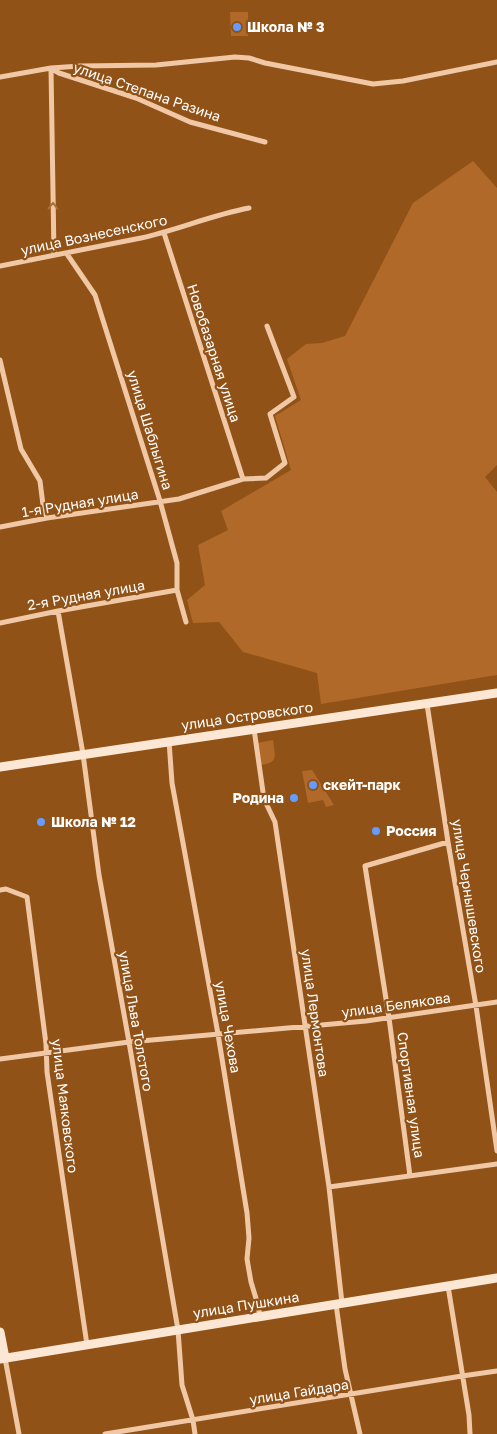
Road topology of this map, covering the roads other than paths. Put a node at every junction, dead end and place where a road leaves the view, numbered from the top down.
1 (497, 62) edge
2 (51, 68) junction
3 (0, 77) edge
4 (265, 142) dead end
5 (249, 208) dead end
6 (164, 233) junction
7 (67, 254) junction
8 (54, 255) junction
9 (0, 266) edge
10 (267, 326) dead end
11 (0, 360) edge
12 (243, 479) junction
13 (160, 501) junction
14 (47, 518) junction
15 (0, 527) edge
16 (177, 590) junction
17 (58, 611) junction
18 (186, 622) dead end
19 (0, 623) edge
20 (497, 693) edge
21 (427, 704) junction
22 (254, 729) junction
23 (169, 742) junction
24 (83, 754) junction
25 (0, 767) edge
26 (448, 842) junction
27 (0, 890) edge
28 (497, 1002) edge
29 (476, 1006) junction
30 (389, 1018) junction
31 (306, 1028) junction
32 (218, 1034) junction
33 (129, 1042) junction
34 (46, 1052) junction
35 (0, 1059) edge
36 (497, 1151) edge
37 (497, 1164) edge
38 (410, 1176) junction
39 (329, 1187) junction
40 (497, 1278) edge
41 (448, 1286) junction
42 (339, 1304) junction
43 (260, 1317) junction
44 (178, 1330) junction
45 (0, 1332) edge
46 (87, 1345) junction
47 (2, 1359) edge
48 (497, 1372) edge
49 (462, 1376) junction
50 (350, 1395) junction
51 (194, 1420) junction
52 (19, 1434) edge
53 (105, 1434) edge
54 (195, 1434) edge
55 (360, 1434) edge
56 (470, 1434) edge

1 - 2 street, улица Степана Разина
2 - 3 street, улица Степана Разина
2 - 4 street, улица Степана Разина
8 -> 2 street
5 - 6 street, улица Вознесенского
6 - 7 street, улица Вознесенского
6 - 12 street, Новобазарная улица
7 - 8 street, улица Вознесенского
7 - 13 street, улица Шаблыгина
8 - 9 street, улица Вознесенского
10 - 12 street, 1-я Рудная улица
11 - 14 street
12 - 13 street, 1-я Рудная улица
13 - 14 street, 1-я Рудная улица
13 - 16 street, улица Шаблыгина
14 - 15 street, 1-я Рудная улица
16 - 17 street, 2-я Рудная улица
16 - 18 street, улица Шаблыгина
17 - 19 street, 2-я Рудная улица
17 - 24 street, улица Льва Толстого
20 - 21 street, улица Островского
21 - 22 street, улица Островского
21 - 26 street, улица Чернышевского
22 - 23 street, улица Островского
22 - 31 street, улица Лермонтова
23 - 24 street, улица Островского
23 - 32 street, улица Чехова
24 - 25 street, улица Островского
24 - 33 street, улица Льва Толстого
26 - 29 street, улица Чернышевского
26 - 30 street, Спортивная улица
27 - 34 street, улица Маяковского
28 - 29 street, улица Белякова
29 - 30 street, улица Белякова
29 - 36 street, улица Чернышевского
30 - 31 street, улица Белякова
30 - 38 street, Спортивная улица
31 - 32 street, улица Белякова
31 - 39 street, улица Лермонтова
32 - 33 street, улица Белякова
32 - 43 street, улица Чехова
33 - 34 street, улица Белякова
33 - 44 street, улица Льва Толстого
34 - 35 street, улица Белякова
34 - 46 street, улица Маяковского
37 - 38 street
38 - 39 street
39 - 42 street, улица Лермонтова
40 - 41 street, улица Пушкина
41 - 42 street, улица Пушкина
41 - 49 street
42 - 43 street, улица Пушкина
42 - 50 street, улица Лермонтова
43 - 44 street, улица Пушкина
44 - 46 street, улица Пушкина
44 - 51 street, улица Льва Толстого
45 - 47 street
46 - 47 street, улица Пушкина
47 - 52 street
48 - 49 street, улица Гайдара
49 - 50 street, улица Гайдара
49 - 56 street
50 - 51 street, улица Гайдара
50 - 55 street, улица Лермонтова
51 - 53 street, улица Гайдара
51 - 54 street, улица Льва Толстого

